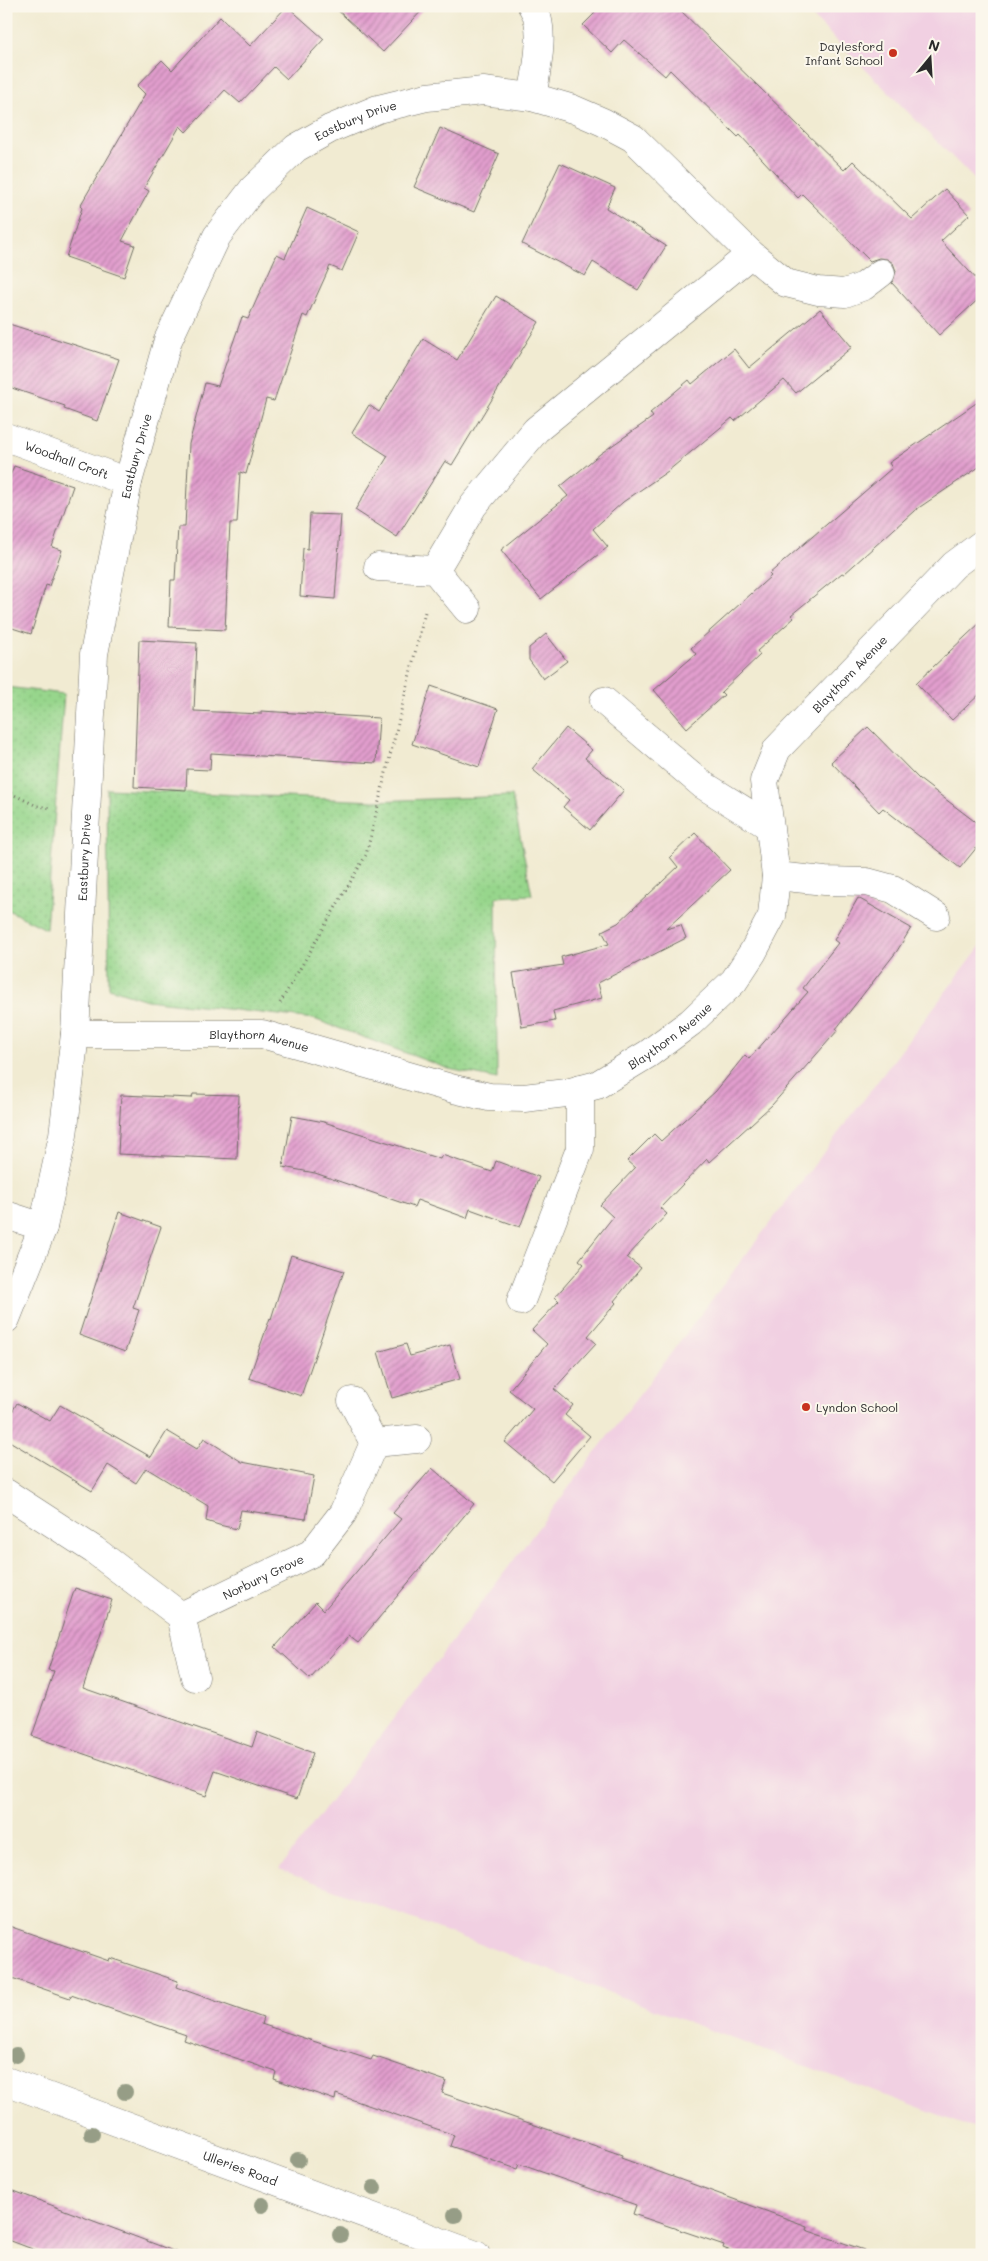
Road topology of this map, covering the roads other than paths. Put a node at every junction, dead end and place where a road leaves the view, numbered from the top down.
1 (532, 6) edge
2 (532, 97) junction
3 (751, 254) junction
4 (881, 273) dead end
5 (6, 437) edge
6 (128, 482) junction
7 (982, 544) edge
8 (378, 567) dead end
9 (435, 570) junction
10 (468, 609) dead end
11 (604, 701) dead end
12 (769, 826) junction
13 (776, 876) junction
14 (936, 916) dead end
15 (75, 1034) junction
16 (580, 1089) junction
17 (6, 1215) edge
18 (43, 1227) junction
19 (521, 1301) dead end
20 (6, 1319) edge
21 (352, 1401) dead end
22 (417, 1439) dead end
23 (374, 1443) junction
24 (6, 1493) edge
25 (181, 1616) junction
26 (195, 1677) dead end
27 (6, 2081) edge
28 (476, 2255) edge

1 - 2 street
2 - 3 street, Eastbury Drive
2 - 6 street, Eastbury Drive
3 - 4 street, Eastbury Drive
3 - 9 street
5 - 6 street, Woodhall Croft
6 - 15 street, Eastbury Drive
7 - 12 street, Blaythorn Avenue
8 - 9 street
9 - 10 street
11 - 12 street
12 - 13 street, Blaythorn Avenue
13 - 14 street
13 - 16 street, Blaythorn Avenue
15 - 16 street, Blaythorn Avenue
15 - 18 street, Eastbury Drive
16 - 19 street
17 - 18 street
18 - 20 street, Eastbury Drive
21 - 23 street
22 - 23 street
23 - 25 street, Norbury Grove
24 - 25 street
25 - 26 street
27 - 28 street, Ulleries Road

